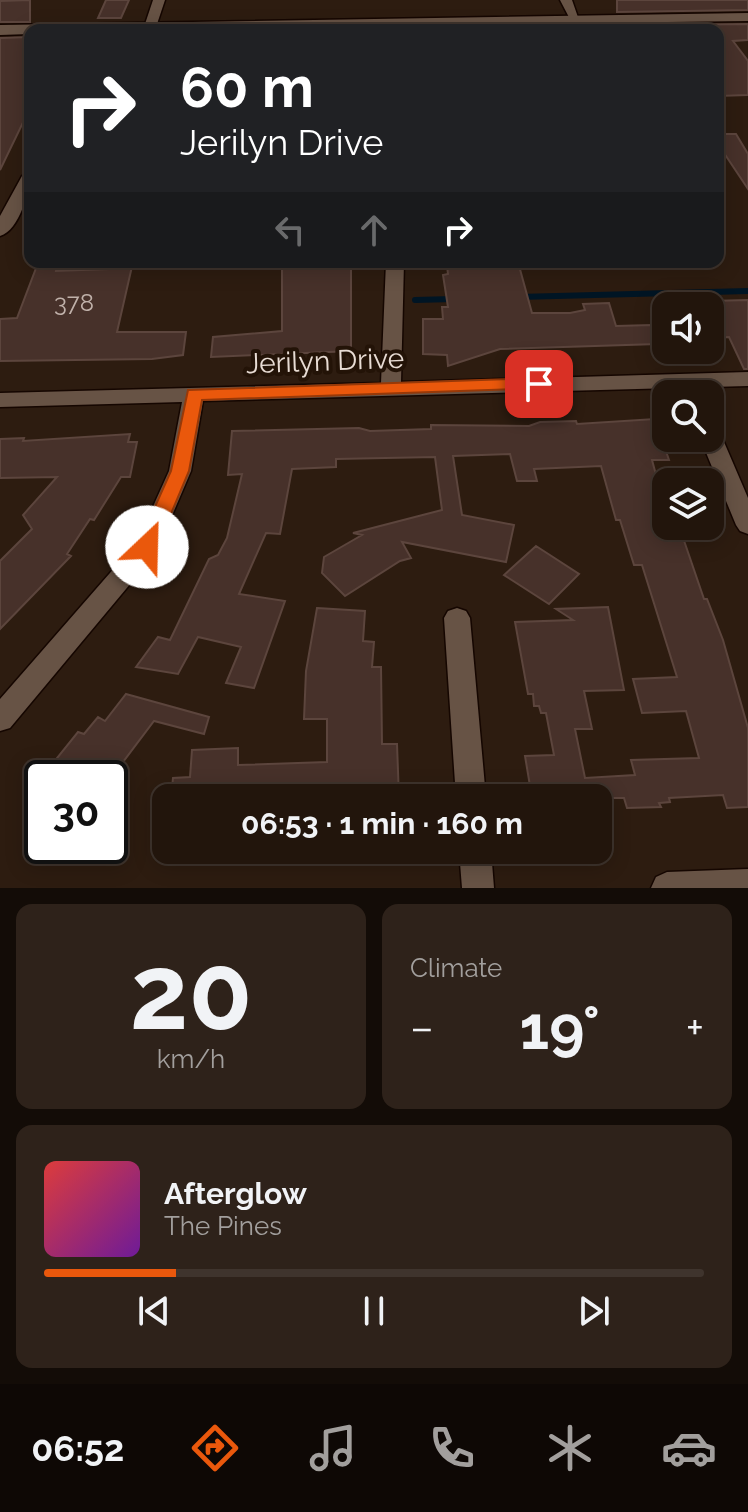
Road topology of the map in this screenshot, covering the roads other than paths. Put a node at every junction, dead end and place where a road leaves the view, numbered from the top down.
1 (159, 0) edge
2 (566, 0) edge
3 (748, 17) edge
4 (576, 20) junction
5 (151, 24) edge
6 (477, 24) edge
7 (651, 24) edge
8 (0, 30) edge
9 (24, 30) edge
10 (24, 187) edge
11 (0, 231) edge
12 (395, 268) edge
13 (748, 379) edge
14 (724, 383) edge
15 (391, 387) junction
16 (652, 388) edge
17 (194, 394) junction
18 (0, 400) edge
19 (717, 452) edge
20 (748, 525) edge
21 (457, 618) dead end
22 (0, 719) edge
23 (470, 784) edge
24 (476, 864) edge
25 (748, 885) edge
26 (478, 888) edge
27 (667, 888) edge

1 - 5 street
2 - 4 street
3 - 7 street
4 - 6 street
4 - 7 street
8 - 9 street
10 - 11 street
12 - 15 street
13 - 14 street, Jerilyn Drive
15 - 16 street, Jerilyn Drive
15 - 17 street, Jerilyn Drive
17 - 18 street, Jerilyn Drive
17 - 22 street
19 - 20 street
21 - 23 street
24 - 26 street
25 - 27 street

